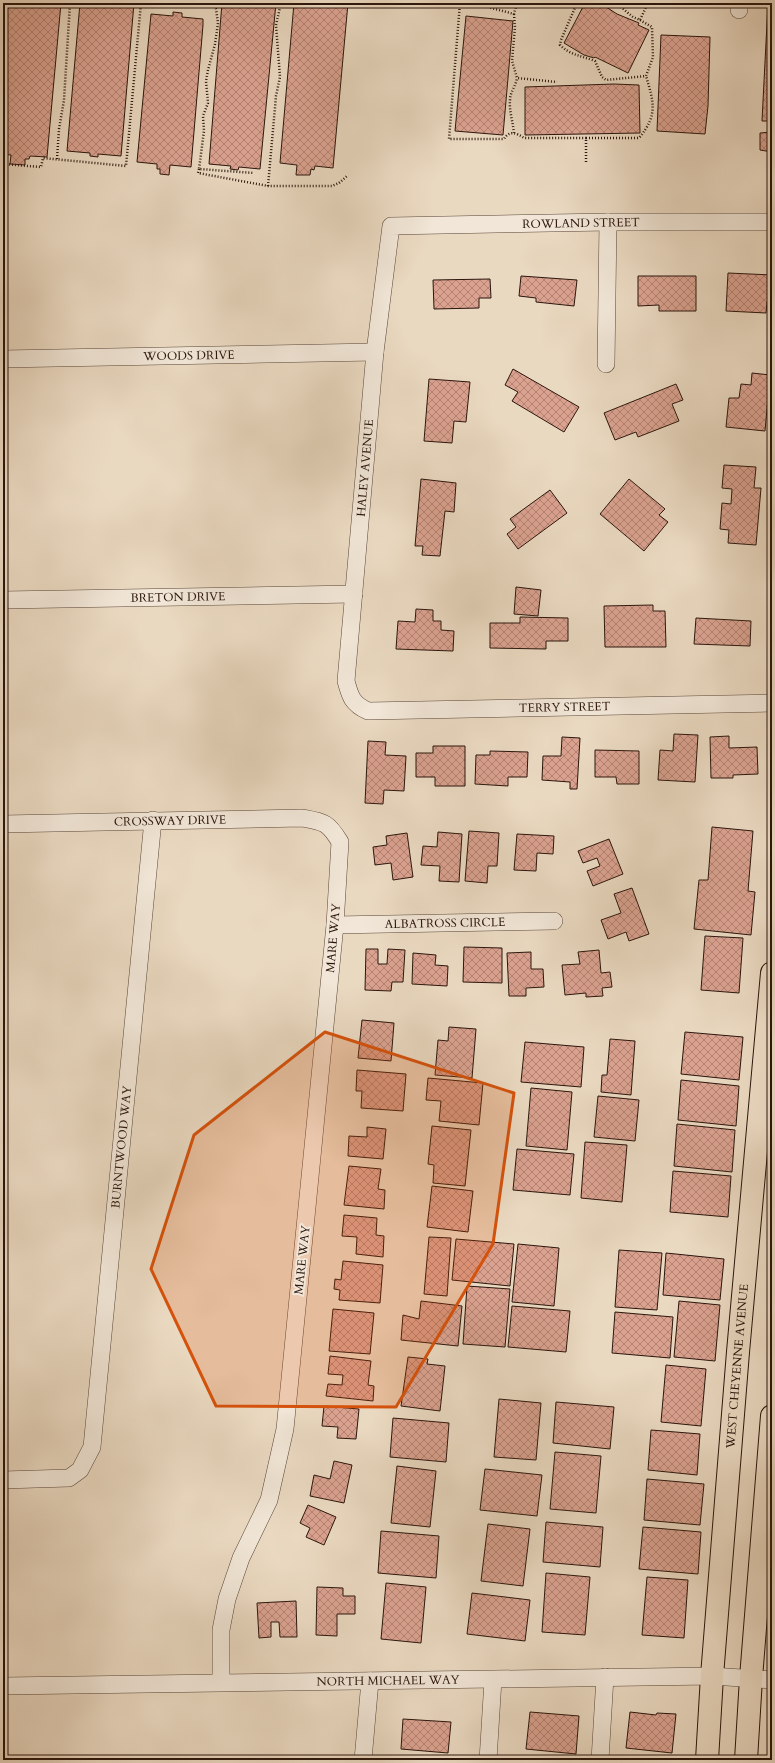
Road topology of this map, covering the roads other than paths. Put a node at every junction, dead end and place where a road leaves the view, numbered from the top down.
1 (608, 222) junction
2 (772, 222) edge
3 (391, 226) joint
4 (376, 352) junction
5 (3, 359) edge
6 (606, 364) dead end
7 (354, 594) junction
8 (3, 600) edge
9 (772, 703) edge
10 (358, 707) joint
11 (153, 820) junction
12 (3, 824) edge
13 (333, 830) joint
14 (554, 921) dead end
15 (335, 925) junction
16 (772, 973) edge
17 (772, 1416) edge
18 (3, 1480) edge
19 (712, 1676) junction
20 (605, 1677) junction
21 (751, 1678) junction
22 (493, 1680) junction
23 (772, 1680) edge
24 (370, 1681) junction
25 (221, 1682) junction
26 (3, 1686) edge
27 (363, 1760) edge
28 (488, 1760) edge
29 (600, 1760) edge
30 (706, 1760) edge
31 (746, 1760) edge

1 - 2 street, ROWLAND STREET
1 - 3 street, ROWLAND STREET
1 - 6 street
3 - 4 street, HALEY AVENUE
4 - 5 street, WOODS DRIVE
4 - 7 street, HALEY AVENUE
7 - 8 street, BRETON DRIVE
7 - 10 street, HALEY AVENUE
9 - 10 street, TERRY STREET
11 - 12 street, CROSSWAY DRIVE
11 - 13 street, CROSSWAY DRIVE
11 - 18 street, BURNTWOOD WAY
13 - 15 street, MARE WAY
14 - 15 street, ALBATROSS CIRCLE
15 - 25 street, MARE WAY
16 - 19 main road, WEST CHEYENNE AVENUE
17 - 21 main road
19 - 20 street, NORTH MICHAEL WAY
19 - 21 street, NORTH MICHAEL WAY
19 - 30 main road, WEST CHEYENNE AVENUE
20 - 22 street, NORTH MICHAEL WAY
20 - 29 street
21 - 23 street, NORTH MICHAEL WAY
21 - 31 main road
22 - 24 street, NORTH MICHAEL WAY
22 - 28 street
24 - 25 street, NORTH MICHAEL WAY
24 - 27 street
25 - 26 street, NORTH MICHAEL WAY

